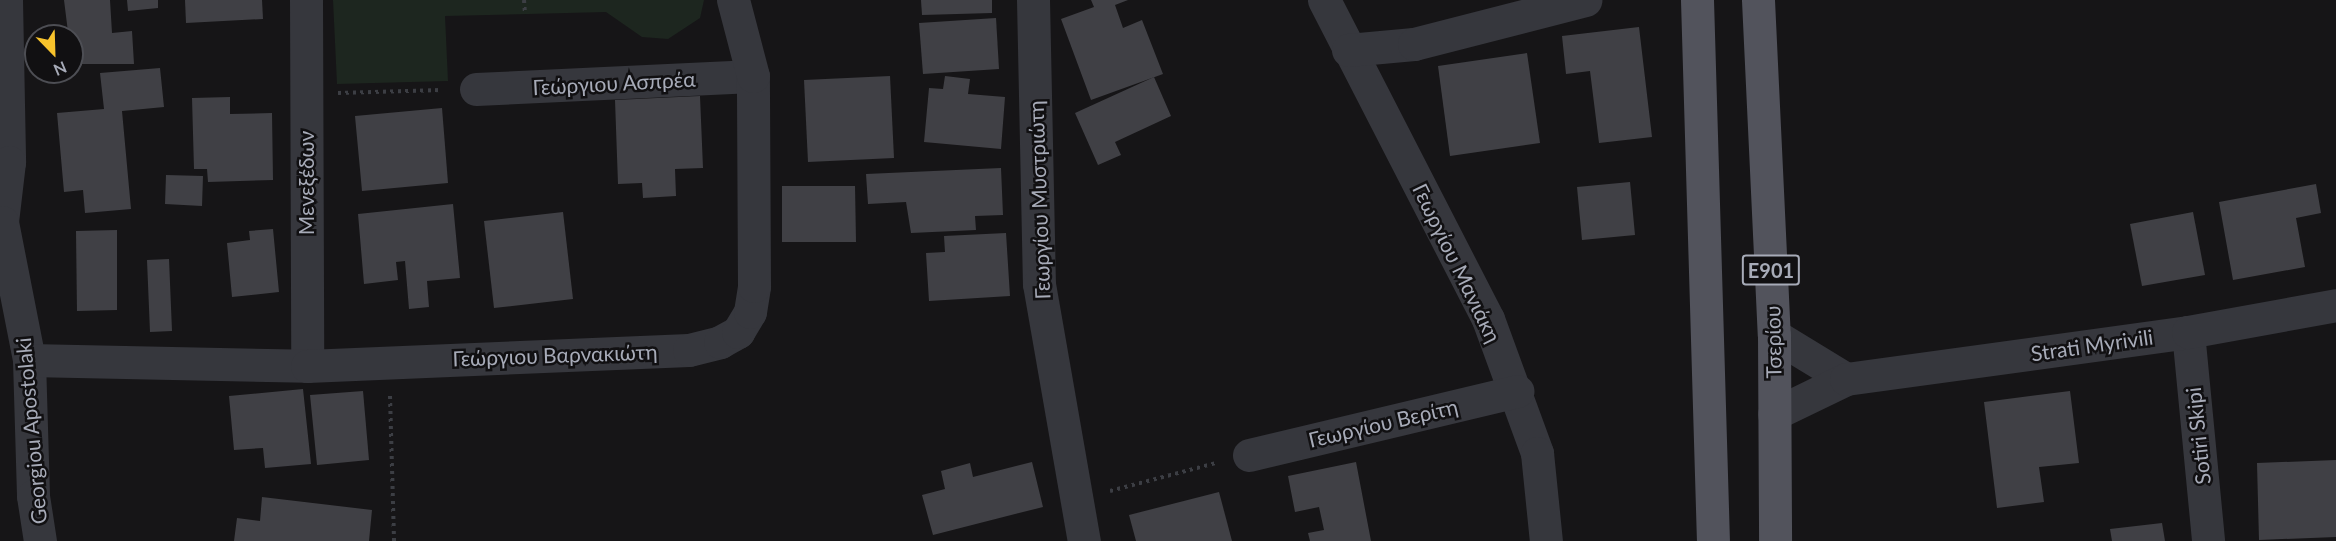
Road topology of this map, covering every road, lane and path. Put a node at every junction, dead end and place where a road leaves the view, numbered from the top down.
1 (6, 0) edge
2 (306, 0) edge
3 (524, 0) edge
4 (733, 0) edge
5 (1033, 0) edge
6 (1324, 0) edge
7 (1585, 0) edge
8 (1697, 0) edge
9 (1758, 0) edge
10 (525, 14) dead end
11 (1348, 50) junction
12 (753, 76) junction
13 (476, 89) joint
14 (305, 94) junction
15 (1, 222) edge
16 (2336, 305) edge
17 (2188, 332) junction
18 (1774, 335) junction
19 (29, 360) junction
20 (389, 362) junction
21 (307, 366) junction
22 (1846, 379) junction
23 (1517, 391) junction
24 (1774, 414) junction
25 (1249, 454) joint
26 (1076, 500) junction
27 (40, 541) edge
28 (394, 541) edge
29 (1084, 541) edge
30 (1546, 541) edge
31 (1713, 541) edge
32 (1775, 541) edge
33 (2208, 541) edge

1 - 15 street, Georgiou Apostolaki
2 - 14 street, Μενεξέδων
3 - 10 path
4 - 12 street, Γεώργιου Βαρνακιώτη
5 - 26 street, Γεωργίου Μυστριώτη
6 - 11 street, Γεωργίου Μανιάκη
7 - 11 street
8 - 31 main road
9 - 18 main road, Τσερίου / E901
11 - 23 street, Γεωργίου Μανιάκη
12 - 13 street, Γεώργιου Ασπρέα
12 - 20 street, Γεώργιου Βαρνακιώτη
13 - 14 path
14 - 21 street, Μενεξέδων
15 - 19 street, Georgiou Apostolaki
16 - 17 street, Strati Myrivili
17 - 22 street, Strati Myrivili
17 - 33 street, Sotiri Skipi
18 - 22 street
18 - 24 main road, Τσερίου / E901
19 - 21 street, Γεώργιου Βαρνακιώτη
19 - 27 street, Georgiou Apostolaki
20 - 21 street, Γεώργιου Βαρνακιώτη
20 - 28 path
22 - 24 street, Strati Myrivili
23 - 25 street, Γεωργίου Βερίτη
23 - 30 street, Γεωργίου Μανιάκη
24 - 32 main road, Τσερίου / E901
25 - 26 path
26 - 29 street, Γεωργίου Μυστριώτη

